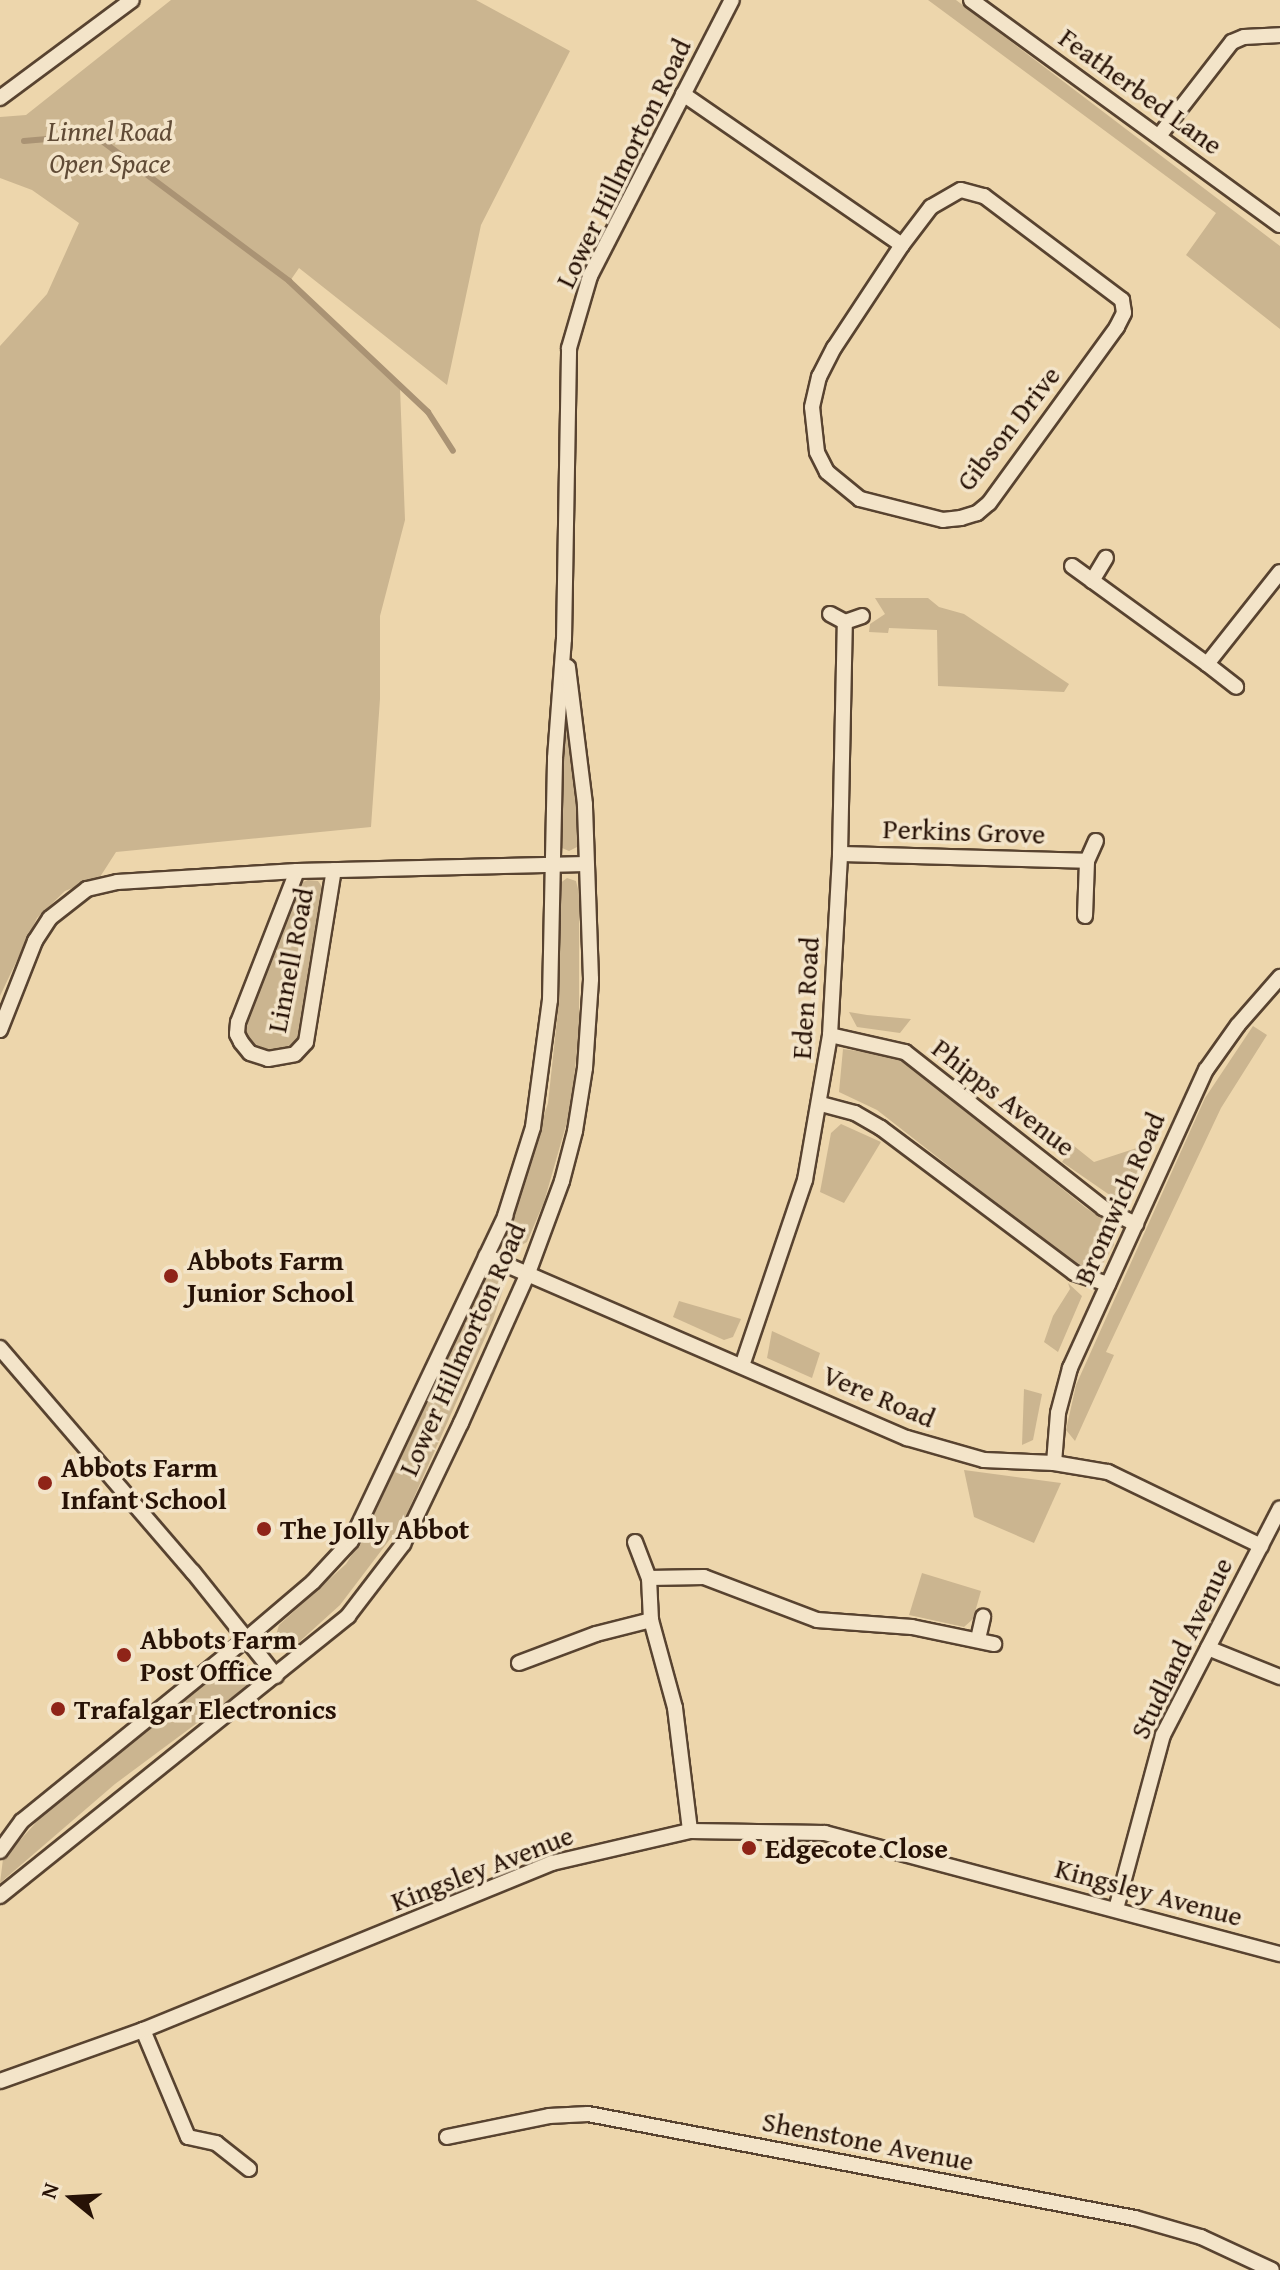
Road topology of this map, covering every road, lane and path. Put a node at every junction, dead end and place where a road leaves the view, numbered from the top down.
1 (132, 0) edge
2 (732, 0) edge
3 (971, 0) edge
4 (1280, 35) edge
5 (683, 94) junction
6 (0, 98) edge
7 (1159, 136) junction
8 (1280, 225) edge
9 (902, 245) junction
10 (1106, 558) dead end
11 (1072, 566) dead end
12 (1280, 572) edge
13 (1092, 581) junction
14 (830, 614) dead end
15 (862, 616) dead end
16 (845, 622) junction
17 (564, 639) junction
18 (1207, 664) junction
19 (1236, 687) dead end
20 (1096, 841) dead end
21 (840, 854) junction
22 (1087, 861) junction
23 (552, 864) junction
24 (586, 864) junction
25 (334, 870) junction
26 (297, 871) junction
27 (1085, 916) dead end
28 (1280, 977) edge
29 (0, 1030) edge
30 (830, 1035) junction
31 (821, 1104) junction
32 (1136, 1224) junction
33 (486, 1256) junction
34 (528, 1273) junction
35 (1108, 1284) junction
36 (0, 1348) edge
37 (742, 1366) junction
38 (1054, 1463) junction
39 (1280, 1508) edge
40 (635, 1542) dead end
41 (1261, 1546) junction
42 (649, 1578) junction
43 (983, 1617) dead end
44 (651, 1620) junction
45 (246, 1639) junction
46 (978, 1639) junction
47 (994, 1644) dead end
48 (1208, 1648) junction
49 (519, 1663) dead end
50 (276, 1676) junction
51 (1280, 1677) edge
52 (690, 1831) junction
53 (0, 1851) edge
54 (0, 1896) edge
55 (1116, 1909) junction
56 (1280, 1954) edge
57 (143, 2030) junction
58 (0, 2081) edge
59 (447, 2137) dead end
60 (249, 2169) dead end
61 (1272, 2270) edge

1 - 6 street
2 - 5 street, Lower Hillmorton Road
3 - 7 street, Featherbed Lane
4 - 7 street
5 - 9 street
5 - 17 street, Lower Hillmorton Road
7 - 8 street, Featherbed Lane
9 - 9 street, Gibson Drive
10 - 13 street
11 - 13 street
12 - 18 street
13 - 18 street
14 - 16 street
15 - 16 street
16 - 21 street, Eden Road
17 - 23 street, Lower Hillmorton Road
17 - 24 street, Lower Hillmorton Road
18 - 19 street
20 - 22 street
21 - 22 street, Perkins Grove
21 - 30 street, Eden Road
22 - 27 street
23 - 24 street, Linnell Road
23 - 25 street, Linnell Road
23 - 33 street, Lower Hillmorton Road
24 - 34 street, Lower Hillmorton Road
25 - 26 street, Linnell Road
25 - 26 street, Linnell Road
26 - 29 street, Linnell Road
28 - 32 street, Bromwich Road
30 - 31 street, Eden Road
30 - 32 street, Phipps Avenue
31 - 35 street
31 - 37 street, Eden Road
32 - 35 street, Bromwich Road
33 - 34 street, Vere Road
33 - 45 street, Lower Hillmorton Road
34 - 37 street, Vere Road
34 - 50 street, Lower Hillmorton Road
35 - 38 street, Bromwich Road
36 - 45 street
37 - 38 street, Vere Road
38 - 41 street, Vere Road
39 - 41 street, Studland Avenue
40 - 42 street
41 - 48 street, Studland Avenue
42 - 44 street
42 - 46 street
43 - 46 street
44 - 49 street
44 - 52 street
45 - 50 street
45 - 53 street, Lower Hillmorton Road
46 - 47 street
48 - 51 street
48 - 55 street, Studland Avenue
50 - 54 street, Lower Hillmorton Road
52 - 55 street, Kingsley Avenue
52 - 57 street, Kingsley Avenue
55 - 56 street, Kingsley Avenue
57 - 58 street, Kingsley Avenue
57 - 60 street
59 - 61 street, Shenstone Avenue

